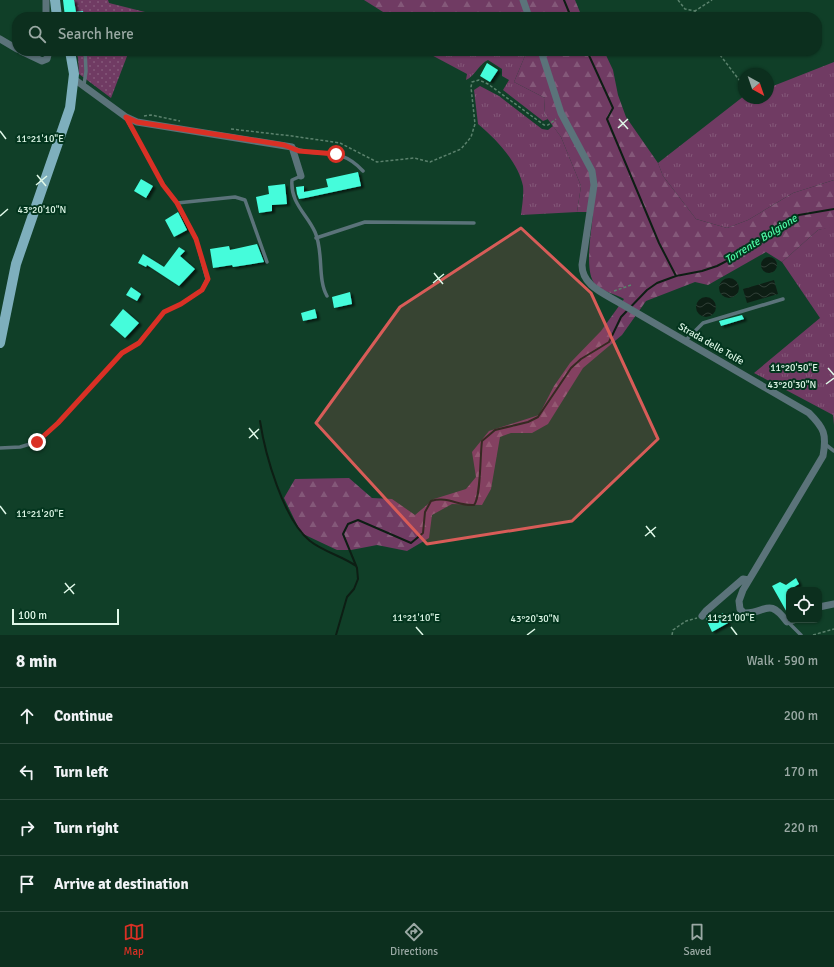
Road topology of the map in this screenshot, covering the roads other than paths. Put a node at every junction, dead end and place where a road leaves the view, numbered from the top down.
1 (46, 0) edge
2 (55, 0) edge
3 (522, 0) edge
4 (46, 12) edge
5 (56, 12) edge
6 (527, 12) edge
7 (0, 39) edge
8 (12, 45) edge
9 (32, 56) edge
10 (48, 56) edge
11 (71, 56) edge
12 (85, 56) edge
13 (543, 56) edge
14 (74, 79) junction
15 (84, 85) junction
16 (126, 117) junction
17 (292, 148) junction
18 (363, 171) dead end
19 (301, 176) joint
20 (177, 203) junction
21 (474, 223) dead end
22 (316, 238) junction
23 (268, 262) dead end
24 (327, 296) dead end
25 (783, 299) dead end
26 (685, 341) junction
27 (0, 343) edge
28 (825, 444) junction
29 (0, 448) edge
30 (834, 451) edge
31 (749, 580) junction
32 (834, 604) edge
33 (822, 606) edge
34 (702, 616) road end
35 (786, 618) edge
36 (792, 623) edge
37 (801, 635) edge

1 - 4 street
2 - 5 main road
3 - 6 street
7 - 8 street
9 - 10 street
11 - 14 main road
12 - 15 lane
13 - 26 street, Strada delle Tolfe
14 - 15 street
14 - 27 main road
15 - 16 street
16 - 17 street
16 - 20 lane
17 - 18 lane
17 - 19 street
19 - 22 lane
20 - 23 lane
20 - 29 lane
21 - 22 lane
22 - 24 lane
25 - 26 lane
26 - 28 street, Strada delle Tolfe
28 - 30 lane
28 - 31 street
31 - 34 street
31 - 35 street
32 - 33 street
36 - 37 lane

